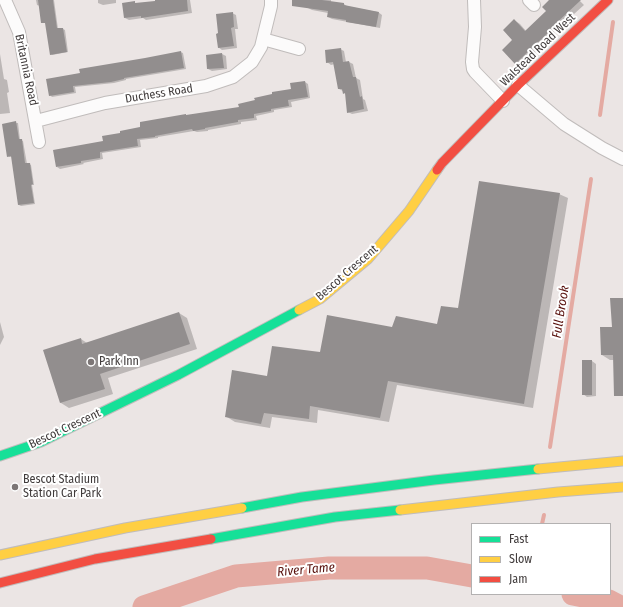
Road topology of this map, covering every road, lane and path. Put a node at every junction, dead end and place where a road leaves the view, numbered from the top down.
1 (5, 0) edge
2 (271, 0) edge
3 (474, 0) edge
4 (608, 0) edge
5 (263, 39) junction
6 (299, 50) dead end
7 (518, 85) junction
8 (503, 101) junction
9 (36, 120) junction
10 (40, 142) dead end
11 (623, 159) edge
12 (0, 456) edge
13 (623, 461) edge
14 (623, 487) edge
15 (0, 555) edge
16 (0, 582) edge

1 - 9 street, Britannia Road
2 - 5 street, Duchess Road
3 - 8 street
4 - 7 main road, Walstead Road West
5 - 6 street
5 - 9 street, Duchess Road
7 - 8 main road, Walstead Road West
7 - 11 street
8 - 12 main road, Bescot Crescent
9 - 10 street, Britannia Road
13 - 15 main road
14 - 16 main road

